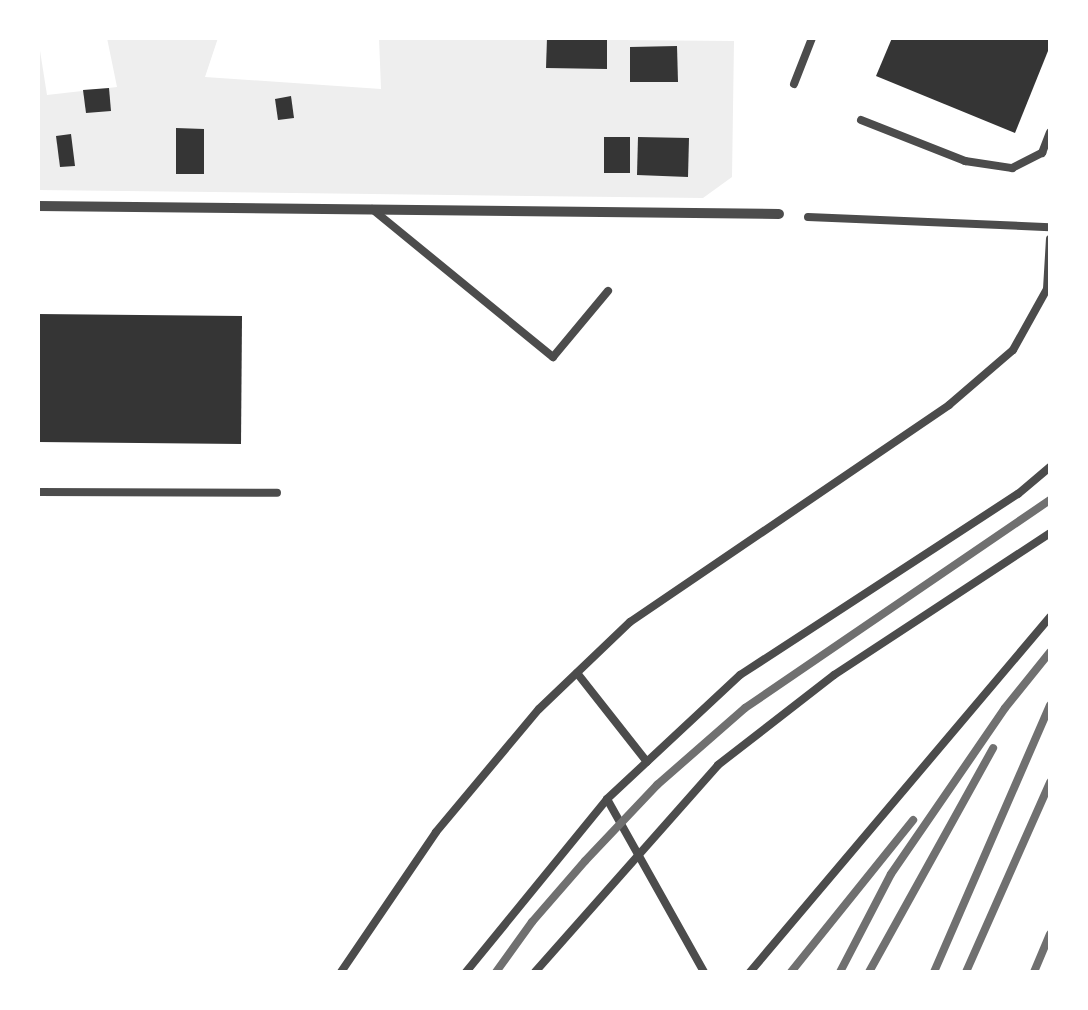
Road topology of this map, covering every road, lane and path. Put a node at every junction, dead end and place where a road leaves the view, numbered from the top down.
1 (812, 38) edge
2 (794, 84) dead end
3 (861, 120) dead end
4 (1050, 132) edge
5 (38, 206) edge
6 (372, 209) junction
7 (780, 214) dead end
8 (808, 217) dead end
9 (1050, 227) edge
10 (1050, 239) edge
11 (608, 291) dead end
12 (1050, 467) edge
13 (38, 492) edge
14 (277, 493) dead end
15 (1050, 533) edge
16 (1050, 617) edge
17 (576, 673) junction
18 (647, 762) junction
19 (608, 799) junction
20 (637, 852) junction
21 (342, 972) edge
22 (466, 972) edge
23 (535, 972) edge
24 (704, 972) edge
25 (750, 972) edge

1 - 2 lane
3 - 4 lane
5 - 6 street
6 - 7 street
6 - 11 lane
8 - 9 lane
10 - 17 lane
12 - 18 lane
13 - 14 lane
15 - 20 lane
16 - 25 lane
17 - 18 lane
17 - 21 lane
18 - 19 lane
19 - 20 lane
19 - 22 lane
20 - 23 lane
20 - 24 lane

